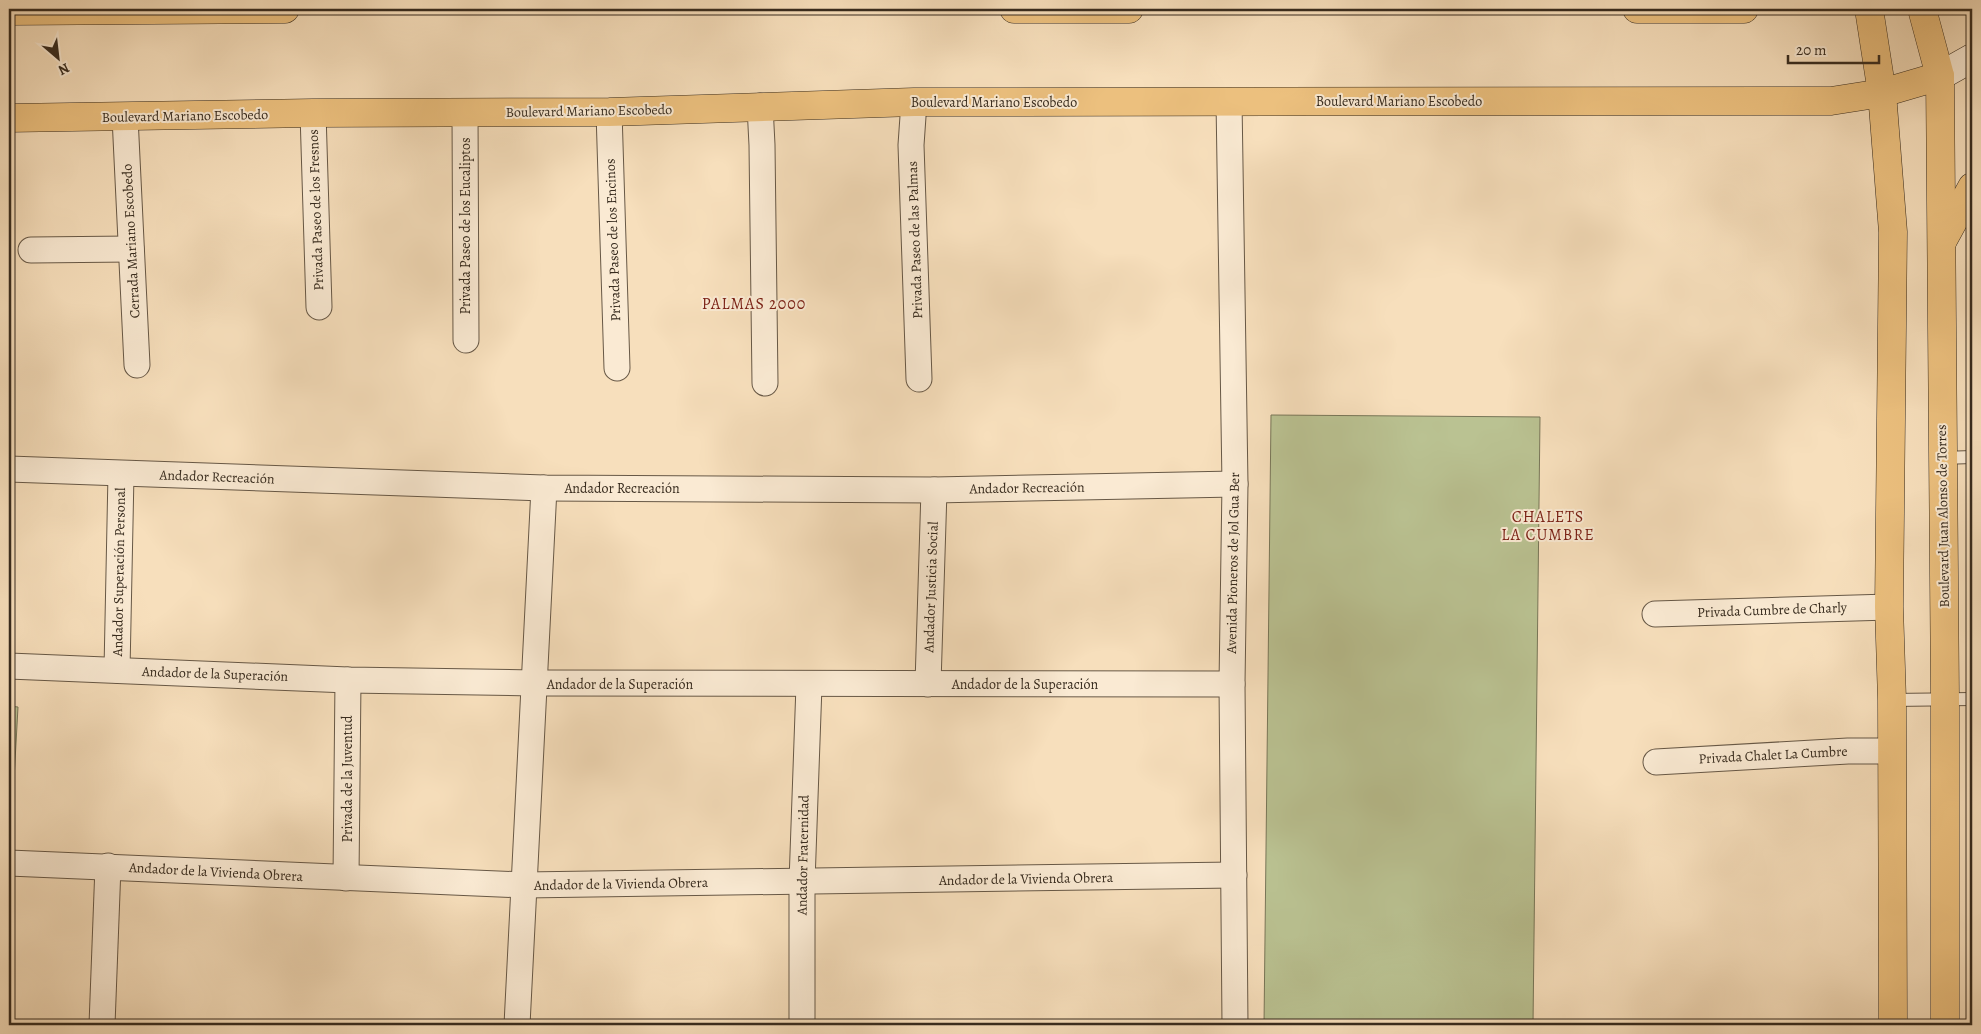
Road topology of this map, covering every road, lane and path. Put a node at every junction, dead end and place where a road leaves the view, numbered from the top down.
1 (286, 9) edge
2 (1014, 9) edge
3 (1065, 9) edge
4 (1129, 9) edge
5 (1637, 9) edge
6 (1744, 9) edge
7 (1869, 9) edge
8 (1922, 9) edge
9 (9, 11) edge
10 (1972, 58) edge
11 (1940, 76) junction
12 (1882, 93) junction
13 (1228, 101) junction
14 (914, 102) junction
15 (760, 106) junction
16 (465, 112) junction
17 (609, 112) junction
18 (313, 113) junction
19 (126, 117) junction
20 (9, 118) edge
21 (1972, 187) edge
22 (1942, 241) junction
23 (131, 249) junction
24 (31, 250) dead end
25 (319, 307) dead end
26 (466, 340) dead end
27 (137, 365) dead end
28 (617, 368) dead end
29 (919, 378) dead end
30 (765, 383) dead end
31 (1972, 457) edge
32 (1942, 458) junction
33 (9, 469) edge
34 (121, 474) junction
35 (1235, 484) junction
36 (544, 488) junction
37 (934, 490) junction
38 (1889, 607) junction
39 (1655, 614) dead end
40 (9, 666) edge
41 (117, 670) junction
42 (348, 680) junction
43 (534, 683) junction
44 (928, 684) junction
45 (1232, 684) junction
46 (809, 685) junction
47 (1945, 699) junction
48 (1972, 699) edge
49 (1892, 700) junction
50 (1890, 751) junction
51 (1656, 762) dead end
52 (9, 863) edge
53 (108, 866) junction
54 (1234, 875) junction
55 (346, 878) junction
56 (802, 882) junction
57 (524, 885) junction
58 (102, 1025) edge
59 (517, 1025) edge
60 (802, 1025) edge
61 (1235, 1025) edge
62 (1893, 1025) edge
63 (1945, 1025) edge

1 - 9 main road
2 - 3 main road
3 - 4 main road
5 - 6 main road
7 - 12 main road
8 - 11 main road, Boulevard Juan Alonso de Torres
10 - 11 street, Boulevard Mariano Escobedo
11 - 12 main road, Boulevard Mariano Escobedo
11 - 22 main road, Boulevard Juan Alonso de Torres
12 - 13 main road, Boulevard Mariano Escobedo
12 - 38 main road
13 - 14 main road, Boulevard Mariano Escobedo
13 - 35 street, Avenida Pioneros de Jol Gua Ber
14 - 15 main road, Boulevard Mariano Escobedo
14 - 29 street, Privada Paseo de las Palmas
15 - 17 main road, Boulevard Mariano Escobedo
15 - 30 street
16 - 17 main road, Boulevard Mariano Escobedo
16 - 18 main road, Boulevard Mariano Escobedo
16 - 26 street, Privada Paseo de los Eucaliptos
17 - 28 street, Privada Paseo de los Encinos
18 - 19 main road, Boulevard Mariano Escobedo
18 - 25 street, Privada Paseo de los Fresnos
19 - 20 main road, Boulevard Mariano Escobedo
19 - 23 street, Cerrada Mariano Escobedo
21 - 22 main road
22 - 32 main road, Boulevard Juan Alonso de Torres
23 - 24 street
23 - 27 street, Cerrada Mariano Escobedo
31 - 32 lane
32 - 47 main road, Boulevard Juan Alonso de Torres
33 - 34 street, Andador Recreación
34 - 36 street, Andador Recreación
34 - 41 street, Andador Superación Personal
35 - 37 street, Andador Recreación
35 - 45 street, Avenida Pioneros de Jol Gua Ber
36 - 37 street, Andador Recreación
36 - 43 street
37 - 44 street, Andador Justicia Social
38 - 39 street, Privada Cumbre de Charly
38 - 49 main road
40 - 41 street, Andador de la Superación
41 - 42 street, Andador de la Superación
42 - 43 street, Andador de la Superación
42 - 55 street, Privada de la Juventud
43 - 46 street, Andador de la Superación
43 - 57 street
44 - 45 street, Andador de la Superación
44 - 46 street, Andador de la Superación
45 - 54 street, Avenida Pioneros de Jol Gua Ber
46 - 56 street, Andador Fraternidad
47 - 48 lane
47 - 49 lane
47 - 63 main road, Boulevard Juan Alonso de Torres
49 - 50 main road
50 - 51 street, Privada Chalet La Cumbre
50 - 62 main road
52 - 53 street, Andador de la Vivienda Obrera
53 - 55 street, Andador de la Vivienda Obrera
53 - 58 street
54 - 56 street, Andador de la Vivienda Obrera
54 - 61 street, Avenida Pioneros de Jol Gua Ber
55 - 57 street, Andador de la Vivienda Obrera
56 - 57 street, Andador de la Vivienda Obrera
56 - 60 street, Andador Fraternidad
57 - 59 street

